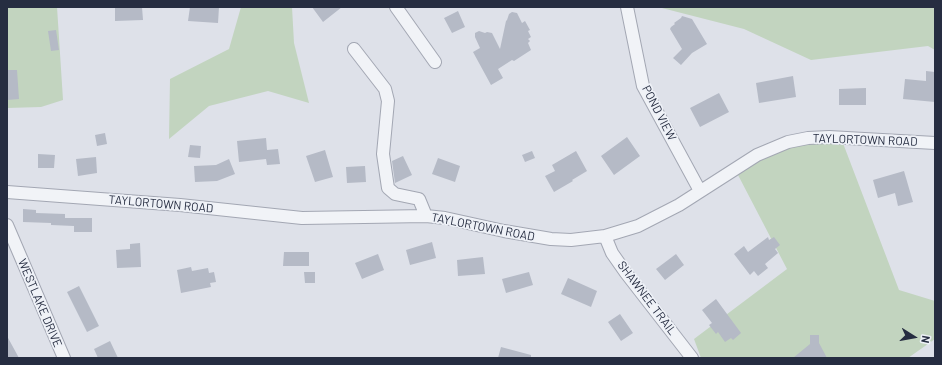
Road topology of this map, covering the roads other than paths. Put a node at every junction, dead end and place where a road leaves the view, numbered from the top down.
1 (396, 7) edge
2 (627, 7) edge
3 (354, 49) dead end
4 (434, 62) dead end
5 (935, 143) edge
6 (700, 191) junction
7 (7, 192) edge
8 (426, 216) junction
9 (7, 225) edge
10 (605, 236) junction
11 (64, 358) edge
12 (692, 358) edge

1 - 4 street
2 - 6 street, POND VIEW
3 - 8 street
5 - 6 street, TAYLORTOWN ROAD
6 - 10 street, TAYLORTOWN ROAD
7 - 8 street, TAYLORTOWN ROAD
8 - 10 street, TAYLORTOWN ROAD
9 - 11 street, WESTLAKE DRIVE
10 - 12 street, SHAWNEE TRAIL

